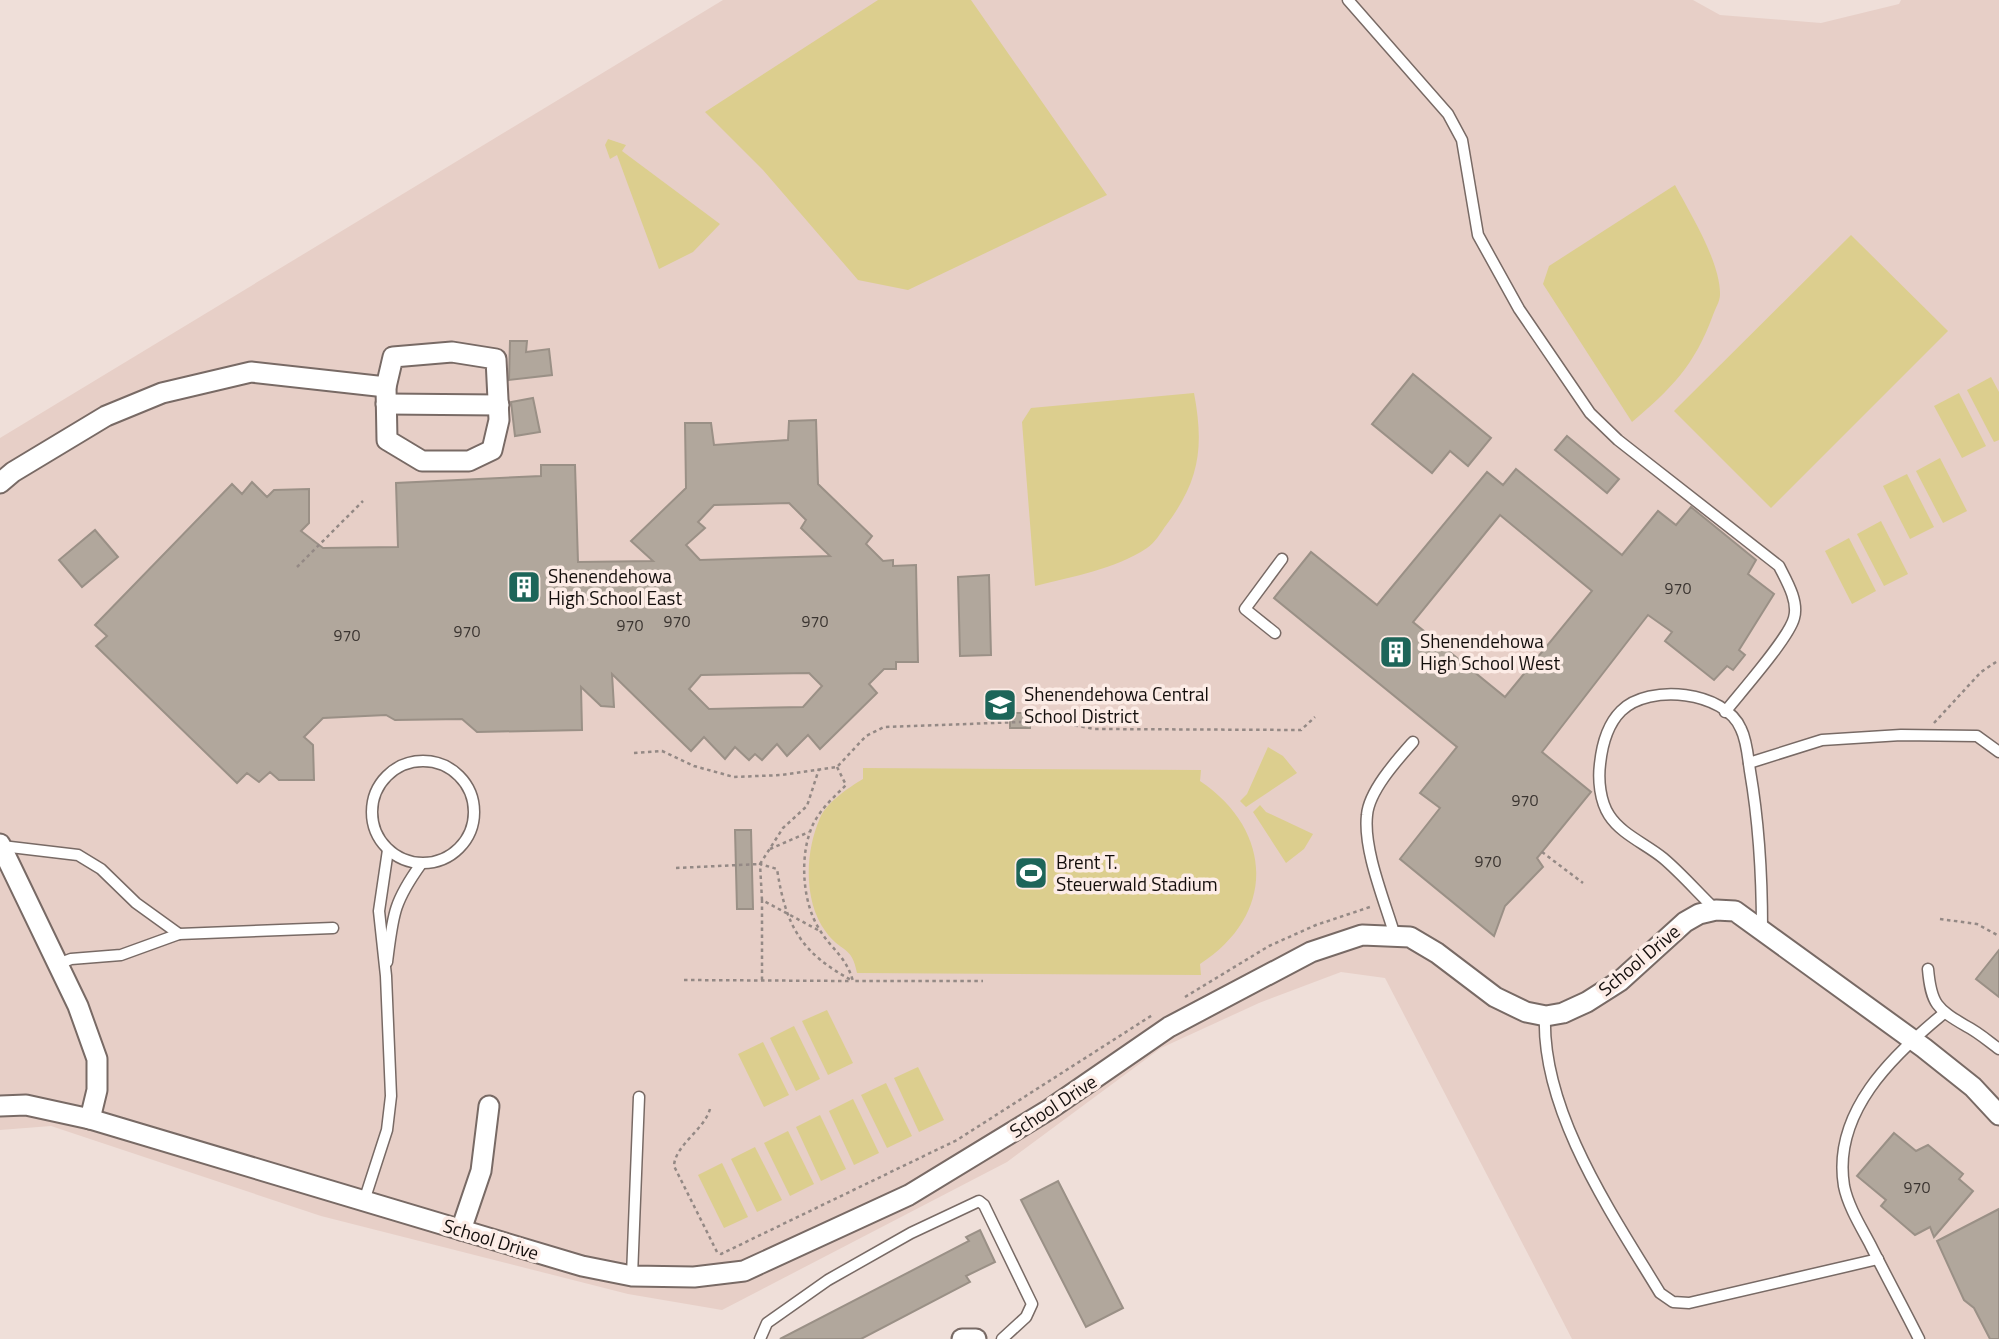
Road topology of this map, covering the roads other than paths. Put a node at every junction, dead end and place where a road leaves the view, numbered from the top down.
1 (1348, 0) edge
2 (386, 396) junction
3 (499, 405) junction
4 (0, 484) edge
5 (1282, 559) dead end
6 (1275, 633) dead end
7 (1725, 712) junction
8 (1413, 742) dead end
9 (1999, 752) edge
10 (1749, 763) junction
11 (1, 845) edge
12 (388, 850) junction
13 (421, 864) junction
14 (1716, 910) junction
15 (333, 928) dead end
16 (1762, 930) junction
17 (179, 934) junction
18 (1395, 936) junction
19 (58, 964) junction
20 (1928, 969) dead end
21 (386, 976) junction
22 (1943, 1014) junction
23 (1545, 1015) junction
24 (1912, 1040) junction
25 (1999, 1049) edge
26 (639, 1097) dead end
27 (0, 1105) edge
28 (489, 1106) dead end
29 (1999, 1115) edge
30 (90, 1119) junction
31 (364, 1201) junction
32 (461, 1230) junction
33 (1878, 1259) junction
34 (632, 1276) junction
35 (760, 1339) edge
36 (962, 1339) edge
37 (976, 1339) edge
38 (1002, 1339) edge
39 (1919, 1339) edge

1 - 7 lane
2 - 3 street
2 - 3 street
2 - 3 street
2 - 4 street
5 - 6 lane
7 - 10 lane
7 - 14 lane
8 - 18 lane
9 - 10 lane
10 - 16 lane
11 - 17 lane
11 - 19 street
12 - 13 lane
12 - 13 lane
12 - 21 lane
13 - 21 lane
14 - 16 street
14 - 23 street, School Drive
15 - 17 lane
16 - 24 street
17 - 19 lane
18 - 23 street, School Drive
18 - 34 street, School Drive
19 - 30 street
20 - 22 lane
21 - 31 lane
22 - 24 lane
22 - 25 lane
23 - 33 lane
24 - 29 street
24 - 33 lane
26 - 34 lane
27 - 30 street, School Drive
28 - 32 street
30 - 31 street, School Drive
31 - 32 street, School Drive
32 - 34 street, School Drive
33 - 39 lane
35 - 38 lane
36 - 37 street

